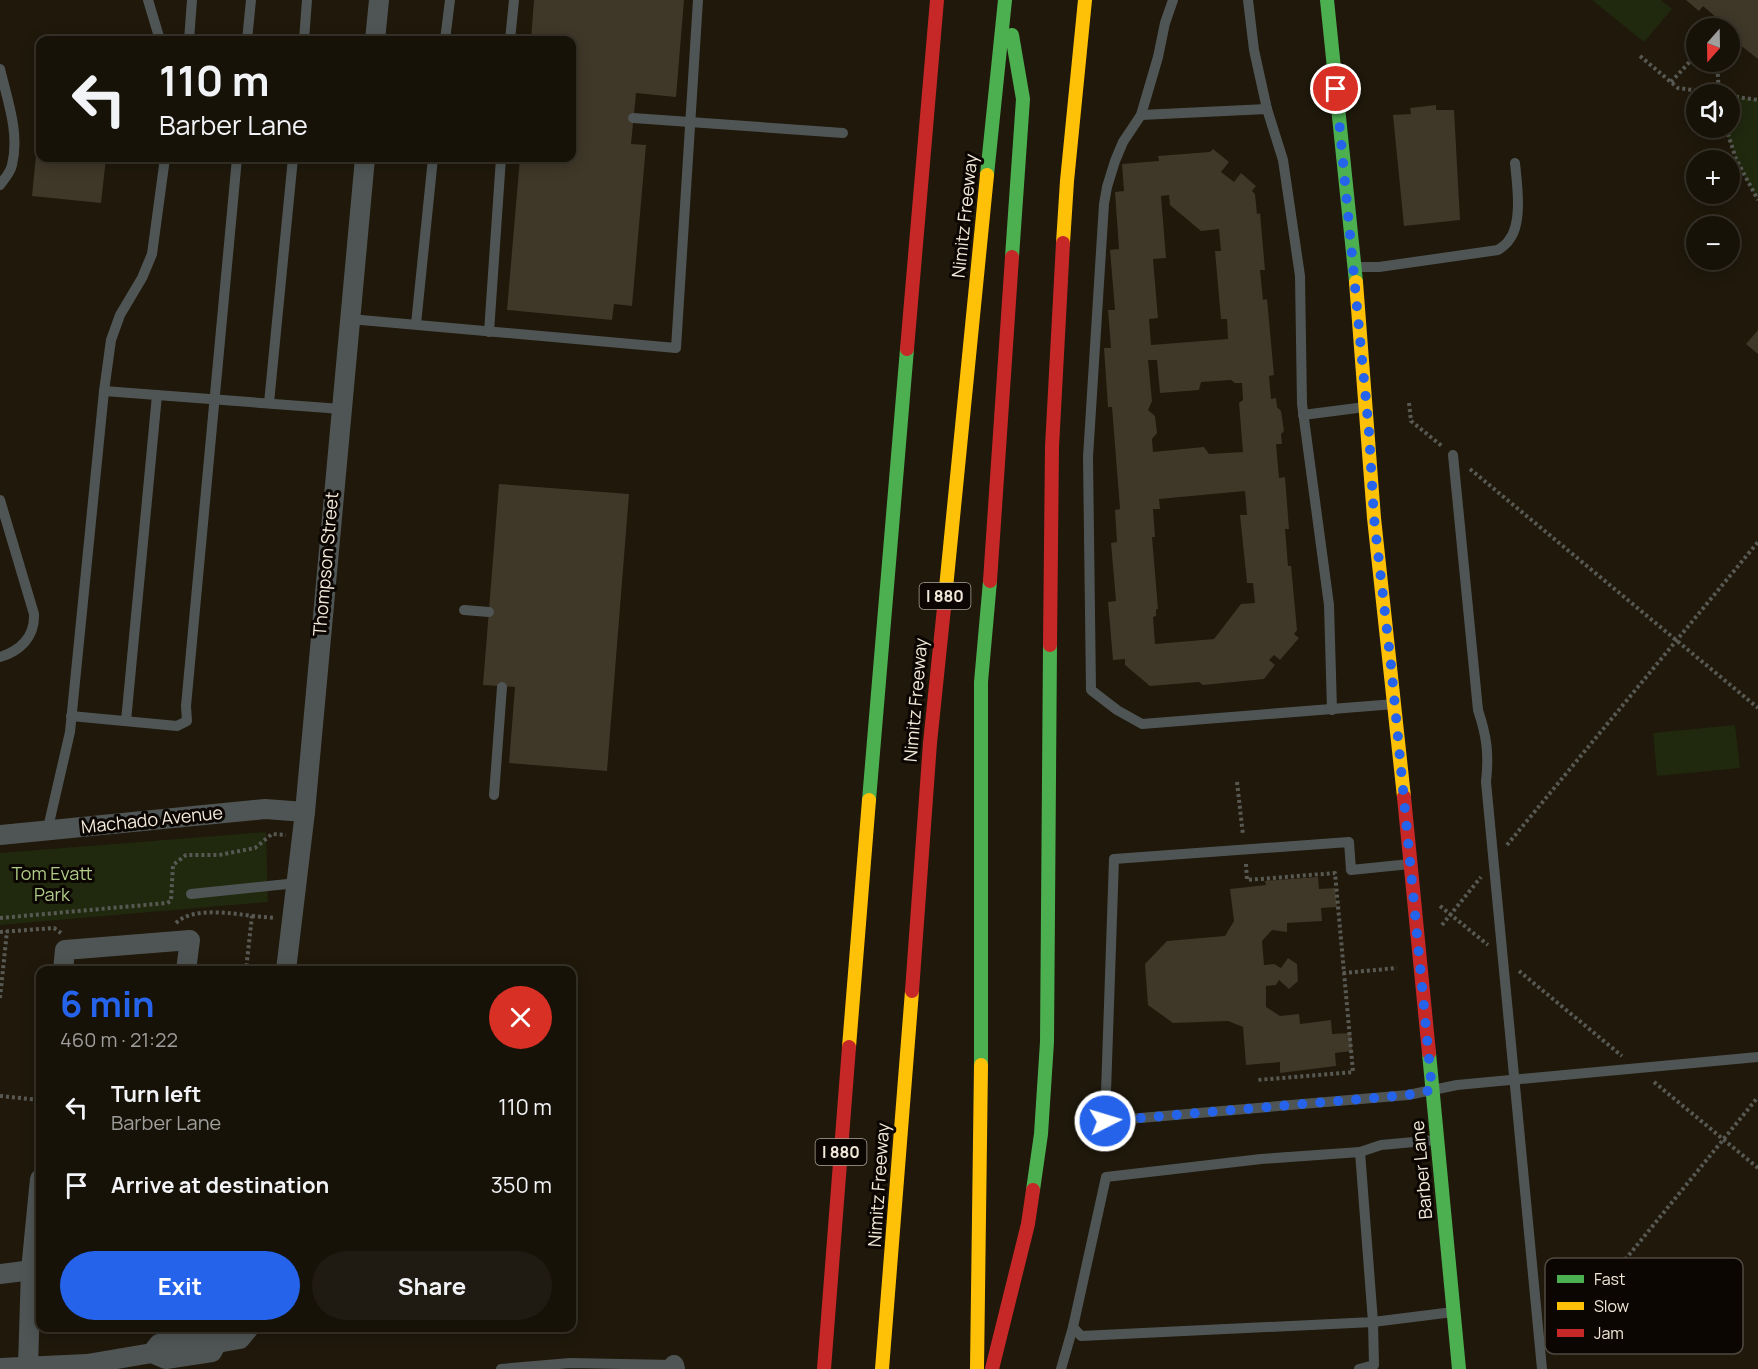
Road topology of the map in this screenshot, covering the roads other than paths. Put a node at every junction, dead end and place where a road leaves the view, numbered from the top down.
1 (148, 0) edge
2 (192, 0) edge
3 (250, 0) edge
4 (308, 0) edge
5 (379, 0) edge
6 (450, 0) edge
7 (514, 0) edge
8 (698, 0) edge
9 (937, 0) edge
10 (1006, 0) edge
11 (1085, 0) edge
12 (1173, 0) edge
13 (1248, 0) edge
14 (1327, 0) edge
15 (159, 36) edge
16 (189, 36) edge
17 (247, 36) edge
18 (304, 36) edge
19 (375, 36) edge
20 (446, 36) edge
21 (510, 36) edge
22 (0, 69) edge
23 (1267, 109) junction
24 (1141, 115) junction
25 (633, 118) dead end
26 (690, 124) junction
27 (843, 133) dead end
28 (164, 162) edge
29 (237, 162) edge
30 (293, 162) edge
31 (365, 162) edge
32 (434, 162) edge
33 (501, 162) edge
34 (1515, 163) dead end
35 (0, 185) edge
36 (1354, 267) junction
37 (350, 319) junction
38 (416, 324) junction
39 (489, 332) junction
40 (104, 391) junction
41 (157, 395) junction
42 (215, 399) junction
43 (269, 403) junction
44 (1366, 406) junction
45 (341, 409) junction
46 (1303, 415) junction
47 (1453, 455) road end
48 (0, 500) edge
49 (464, 610) dead end
50 (489, 612) dead end
51 (0, 657) edge
52 (502, 687) dead end
53 (1395, 704) junction
54 (1332, 710) junction
55 (71, 716) junction
56 (126, 721) junction
57 (494, 795) dead end
58 (305, 812) junction
59 (47, 831) junction
60 (0, 835) edge
61 (1411, 864) junction
62 (297, 883) junction
63 (191, 894) dead end
64 (63, 966) edge
65 (187, 966) edge
66 (287, 966) edge
67 (1758, 1057) edge
68 (1515, 1079) junction
69 (1432, 1090) junction
70 (1437, 1140) junction
71 (1360, 1152) junction
72 (36, 1270) edge
73 (0, 1274) edge
74 (1453, 1311) junction
75 (1373, 1322) junction
76 (1072, 1327) junction
77 (245, 1333) edge
78 (28, 1366) junction
79 (1541, 1366) edge
80 (0, 1368) edge
81 (673, 1368) edge
82 (501, 1369) edge
83 (824, 1369) edge
84 (882, 1369) edge
85 (977, 1369) edge
86 (992, 1369) edge
87 (1061, 1369) edge
88 (1359, 1369) edge
89 (1459, 1369) edge

1 - 15 lane
2 - 16 lane
3 - 17 lane
4 - 18 lane
5 - 19 street
6 - 20 lane
7 - 21 lane
8 - 26 lane
9 - 83 main road, I 880
10 - 84 main road, Nimitz Freeway / I 880
10 - 85 main road
11 - 86 main road
12 - 24 lane
13 - 23 lane
14 - 36 main road, Barber Lane
22 - 35 lane
23 - 24 lane
23 - 46 lane
24 - 54 lane
25 - 26 lane
26 - 27 lane
26 - 39 lane
28 - 40 lane
29 - 42 lane
30 - 43 lane
31 - 37 street, Thompson Street
32 - 38 lane
33 - 39 lane
34 - 36 lane
36 - 44 main road, Barber Lane
37 - 38 lane
37 - 45 street, Thompson Street
38 - 39 lane
40 - 41 lane
40 - 55 lane
41 - 42 lane
41 - 56 lane
42 - 43 lane
42 - 56 lane
43 - 45 lane
44 - 46 lane
44 - 53 main road, Barber Lane
45 - 58 street, Thompson Street
46 - 54 lane
47 - 68 lane
48 - 51 lane
49 - 50 lane
52 - 57 lane
53 - 54 lane
53 - 61 main road, Barber Lane
55 - 56 lane
55 - 59 lane
58 - 59 street, Machado Avenue
58 - 62 street, Thompson Street
59 - 60 street, Machado Avenue
61 - 69 main road, Barber Lane
61 - 69 lane
62 - 63 lane
62 - 66 street, Thompson Street
64 - 65 street
67 - 68 lane
68 - 69 lane
68 - 79 lane
69 - 70 main road, Barber Lane
70 - 71 lane
70 - 74 main road, Barber Lane
71 - 75 lane
71 - 76 lane
72 - 73 street
72 - 78 street
74 - 75 lane
74 - 89 main road, Barber Lane
75 - 76 lane
75 - 88 lane
76 - 87 lane
77 - 78 street
78 - 80 street
81 - 82 lane

